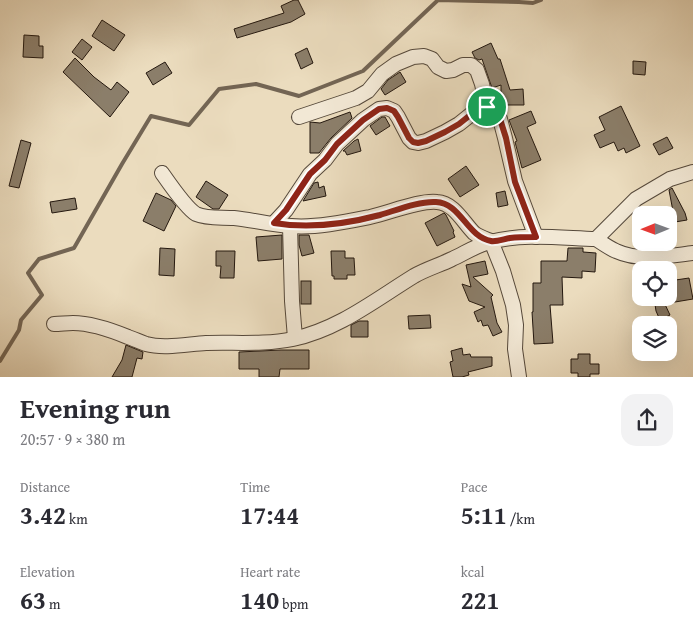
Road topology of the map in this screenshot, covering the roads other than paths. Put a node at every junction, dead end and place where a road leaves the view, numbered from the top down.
1 (487, 107) junction
2 (299, 118) dead end
3 (693, 172) edge
4 (162, 173) dead end
5 (274, 223) junction
6 (290, 226) junction
7 (536, 237) junction
8 (596, 239) junction
9 (491, 241) junction
10 (693, 253) edge
11 (54, 324) dead end
12 (295, 338) junction
13 (518, 377) edge

1 - 2 street
1 - 5 street
1 - 7 street
3 - 8 street
4 - 5 street
5 - 6 street
6 - 9 street
6 - 12 street
7 - 8 street
7 - 9 street
8 - 10 street
9 - 12 street
9 - 13 street
11 - 12 street

